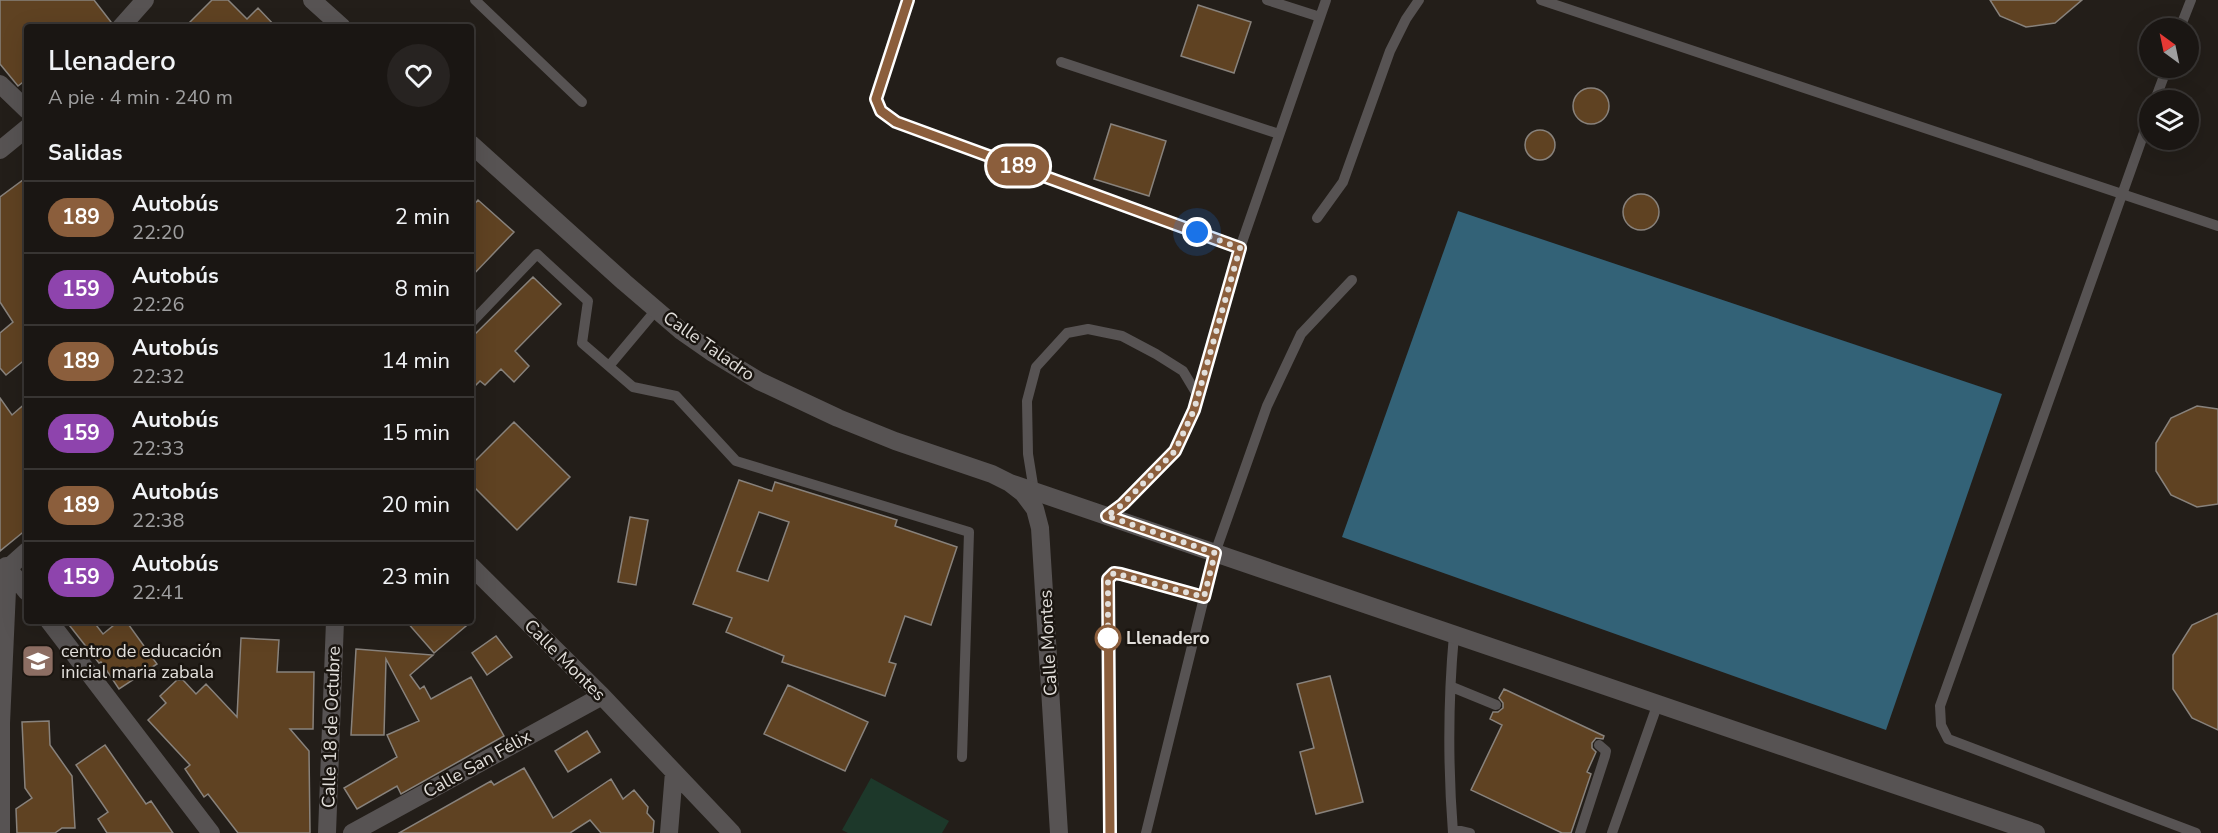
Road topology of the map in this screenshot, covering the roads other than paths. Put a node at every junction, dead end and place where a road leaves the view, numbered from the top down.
1 (145, 0) edge
2 (312, 0) edge
3 (475, 0) edge
4 (908, 0) edge
5 (1267, 0) edge
6 (1326, 0) edge
7 (1419, 0) edge
8 (1541, 0) edge
9 (2191, 0) edge
10 (1320, 17) junction
11 (2184, 18) edge
12 (124, 24) edge
13 (339, 24) edge
14 (1061, 62) dead end
15 (0, 84) edge
16 (582, 102) dead end
17 (24, 107) edge
18 (24, 130) edge
19 (1279, 134) junction
20 (2139, 146) edge
21 (474, 147) edge
22 (0, 150) edge
23 (2122, 193) junction
24 (1317, 218) dead end
25 (2218, 226) edge
26 (1240, 248) junction
27 (1353, 280) dead end
28 (656, 310) junction
29 (474, 320) edge
30 (609, 366) junction
31 (1198, 396) junction
32 (993, 474) joint
33 (1010, 483) junction
34 (1034, 491) junction
35 (1107, 516) junction
36 (24, 553) edge
37 (1215, 553) junction
38 (4, 564) edge
39 (474, 569) edge
40 (24, 588) edge
41 (1204, 597) junction
42 (51, 624) edge
43 (335, 624) edge
44 (1454, 635) junction
45 (1452, 687) junction
46 (602, 696) junction
47 (1658, 703) junction
48 (1496, 705) dead end
49 (0, 723) edge
50 (1599, 745) dead end
51 (962, 757) dead end
52 (674, 772) junction
53 (1453, 831) edge
54 (1, 833) edge
55 (211, 833) edge
56 (327, 833) edge
57 (352, 833) edge
58 (669, 833) edge
59 (732, 833) edge
60 (1059, 833) edge
61 (1110, 833) edge
62 (1146, 833) edge
63 (1470, 833) edge
64 (1580, 833) edge
65 (1612, 833) edge
66 (2036, 833) edge
67 (2196, 833) edge

1 - 12 street
2 - 13 street
3 - 16 lane
4 - 26 lane
5 - 10 lane
6 - 10 lane
7 - 24 lane
8 - 23 lane
9 - 11 lane
10 - 19 lane
14 - 19 lane
15 - 17 street
18 - 22 street
19 - 26 lane
20 - 23 lane
21 - 28 street, Calle Taladro
23 - 25 lane
23 - 67 lane
26 - 31 lane
27 - 37 lane
28 - 30 lane
28 - 32 street, Calle Taladro
29 - 30 lane
30 - 51 lane
31 - 34 lane
31 - 35 lane
32 - 33 street, Calle Montes
33 - 34 street
33 - 60 street, Calle Montes
34 - 35 street
35 - 37 street
36 - 38 street
37 - 41 lane
37 - 44 street
38 - 40 street
38 - 49 street
39 - 46 street, Calle Montes
41 - 61 lane
41 - 62 lane
42 - 55 street
43 - 56 street, Calle 18 de Octubre
44 - 45 lane
44 - 47 street
45 - 48 lane
45 - 53 lane
46 - 52 street, Calle Montes
46 - 57 street, Calle San Félix
47 - 65 lane
47 - 66 street
49 - 54 street
50 - 64 lane
52 - 58 street
52 - 59 street, Calle Montes
53 - 63 lane

